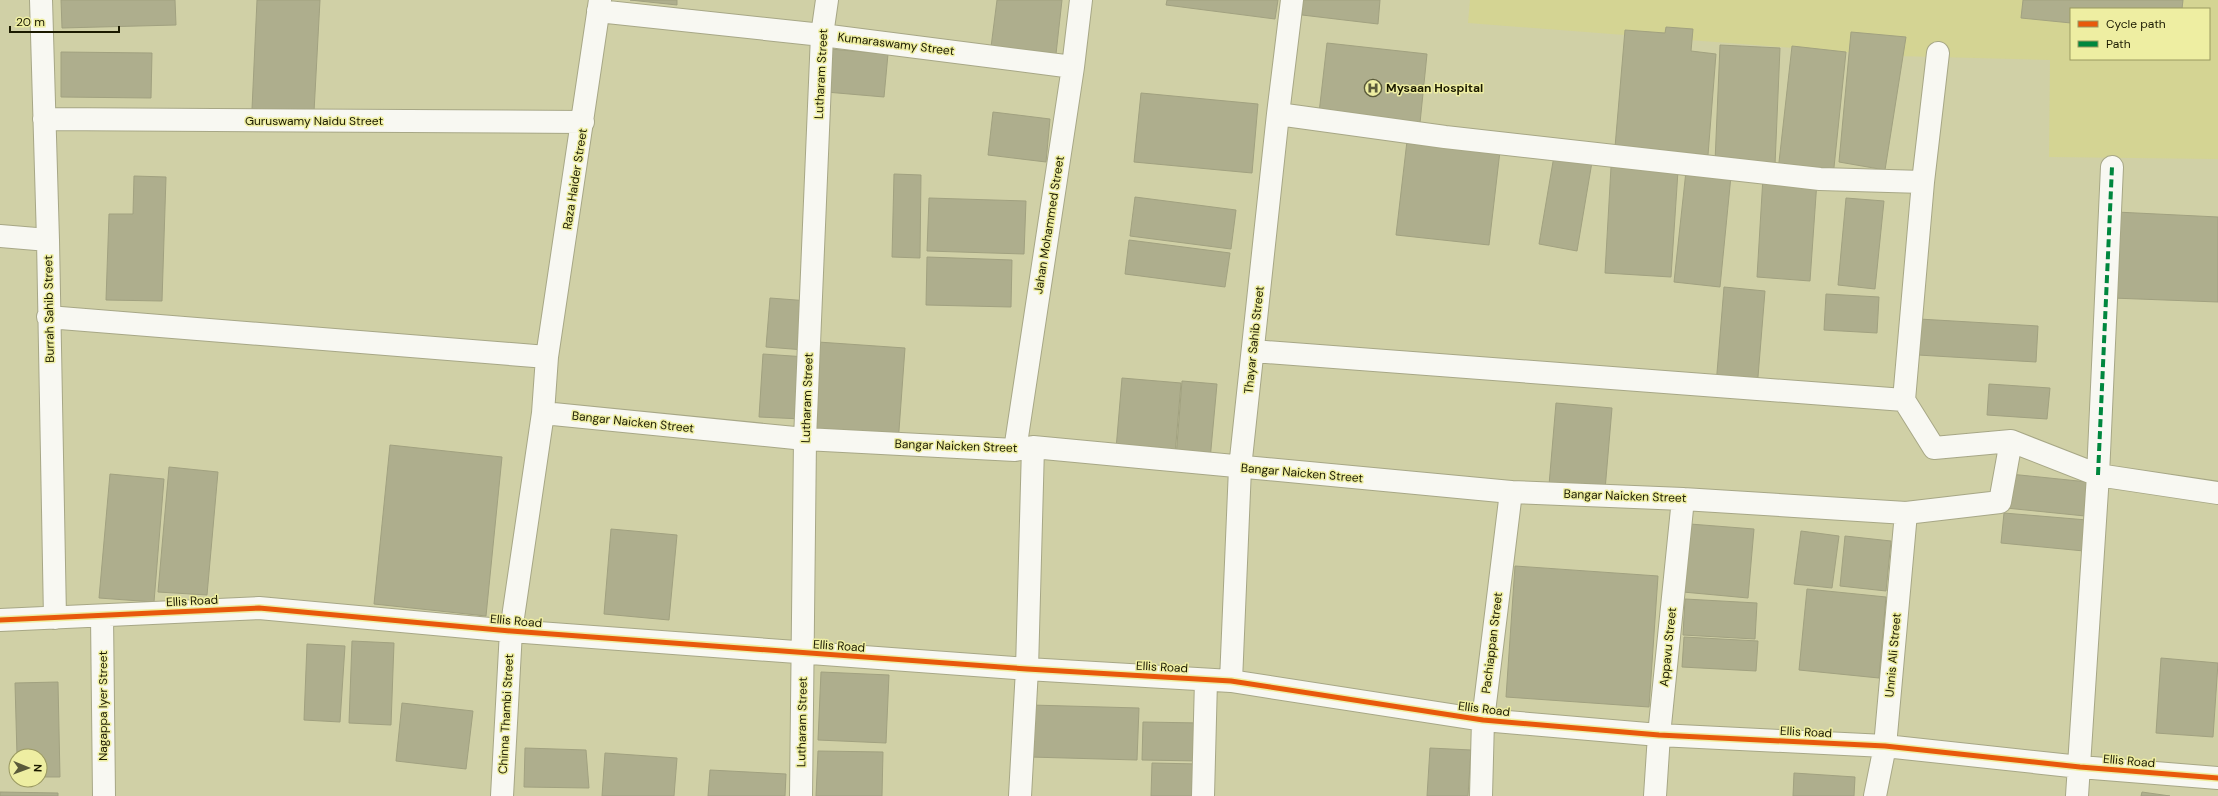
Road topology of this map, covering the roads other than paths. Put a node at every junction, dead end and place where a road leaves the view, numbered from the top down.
1 (41, 0) edge
2 (827, 0) edge
3 (1081, 0) edge
4 (1292, 0) edge
5 (599, 5) edge
6 (822, 34) junction
7 (1938, 53) dead end
8 (1073, 67) junction
9 (1278, 114) junction
10 (44, 119) junction
11 (583, 122) junction
12 (2112, 167) dead end
13 (1923, 182) junction
14 (0, 236) edge
15 (48, 240) junction
16 (48, 318) junction
17 (1253, 351) junction
18 (547, 357) junction
19 (1904, 400) junction
20 (543, 413) junction
21 (805, 439) junction
22 (2011, 441) junction
23 (1024, 449) junction
24 (1240, 468) junction
25 (2098, 475) junction
26 (1511, 492) junction
27 (2218, 493) edge
28 (1683, 499) junction
29 (1906, 513) junction
30 (102, 616) junction
31 (55, 618) junction
32 (0, 620) edge
33 (511, 631) junction
34 (803, 653) junction
35 (1027, 669) junction
36 (1206, 680) junction
37 (1231, 681) junction
38 (1483, 720) junction
39 (1659, 735) junction
40 (1886, 746) junction
41 (2080, 767) junction
42 (2218, 778) edge
43 (104, 796) edge
44 (502, 796) edge
45 (801, 796) edge
46 (1020, 796) edge
47 (1203, 796) edge
48 (1482, 796) edge
49 (1655, 796) edge
50 (1875, 796) edge
51 (2077, 796) edge

1 - 10 street, Burrah Sahib Street
2 - 6 street, Lutharam Street
3 - 8 street, Jahan Mohammed Street
4 - 9 street, Thayar Sahib Street
5 - 6 street, Kumaraswamy Street
5 - 11 street, Raza Haider Street
6 - 8 street, Kumaraswamy Street
6 - 21 street, Lutharam Street
7 - 13 street
8 - 23 street, Jahan Mohammed Street
9 - 13 street
9 - 17 street, Thayar Sahib Street
10 - 11 street, Guruswamy Naidu Street
10 - 15 street, Burrah Sahib Street
11 - 18 street, Raza Haider Street
12 - 25 street
13 - 19 street
14 - 15 street
15 - 16 street, Burrah Sahib Street
16 - 18 street
16 - 31 street, Burrah Sahib Street
17 - 19 street
17 - 24 street, Thayar Sahib Street
18 - 20 street, Raza Haider Street
19 - 22 street
20 - 21 street, Bangar Naicken Street
20 - 33 street, Chinna Thambi Street
21 - 23 street, Bangar Naicken Street
21 - 34 street, Lutharam Street
22 - 25 street
22 - 29 street, Bangar Naicken Street
23 - 24 street, Bangar Naicken Street
23 - 35 street, Jahan Mohammed Street
24 - 26 street, Bangar Naicken Street
24 - 37 street, Thayar Sahib Street
25 - 27 street
25 - 41 street
26 - 28 street, Bangar Naicken Street
26 - 38 street, Pachiappan Street
28 - 29 street, Bangar Naicken Street
28 - 39 street, Appavu Street
29 - 40 street, Unnis Ali Street
30 - 31 street, Ellis Road
30 - 33 street, Ellis Road
30 - 43 street, Nagappa Iyer Street
31 - 32 street, Ellis Road
33 - 34 street, Ellis Road
33 - 44 street, Chinna Thambi Street
34 - 35 street, Ellis Road
34 - 45 street, Lutharam Street
35 - 36 street, Ellis Road
35 - 46 street, Jahan Mohammed Street
36 - 37 street, Ellis Road
36 - 47 street
37 - 38 street, Ellis Road
38 - 39 street, Ellis Road
38 - 48 street, Pachiappan Street
39 - 40 street, Ellis Road
39 - 49 street, Appavu Street
40 - 41 street, Ellis Road
40 - 50 street, Unnis Ali Street
41 - 42 street, Ellis Road
41 - 51 street

